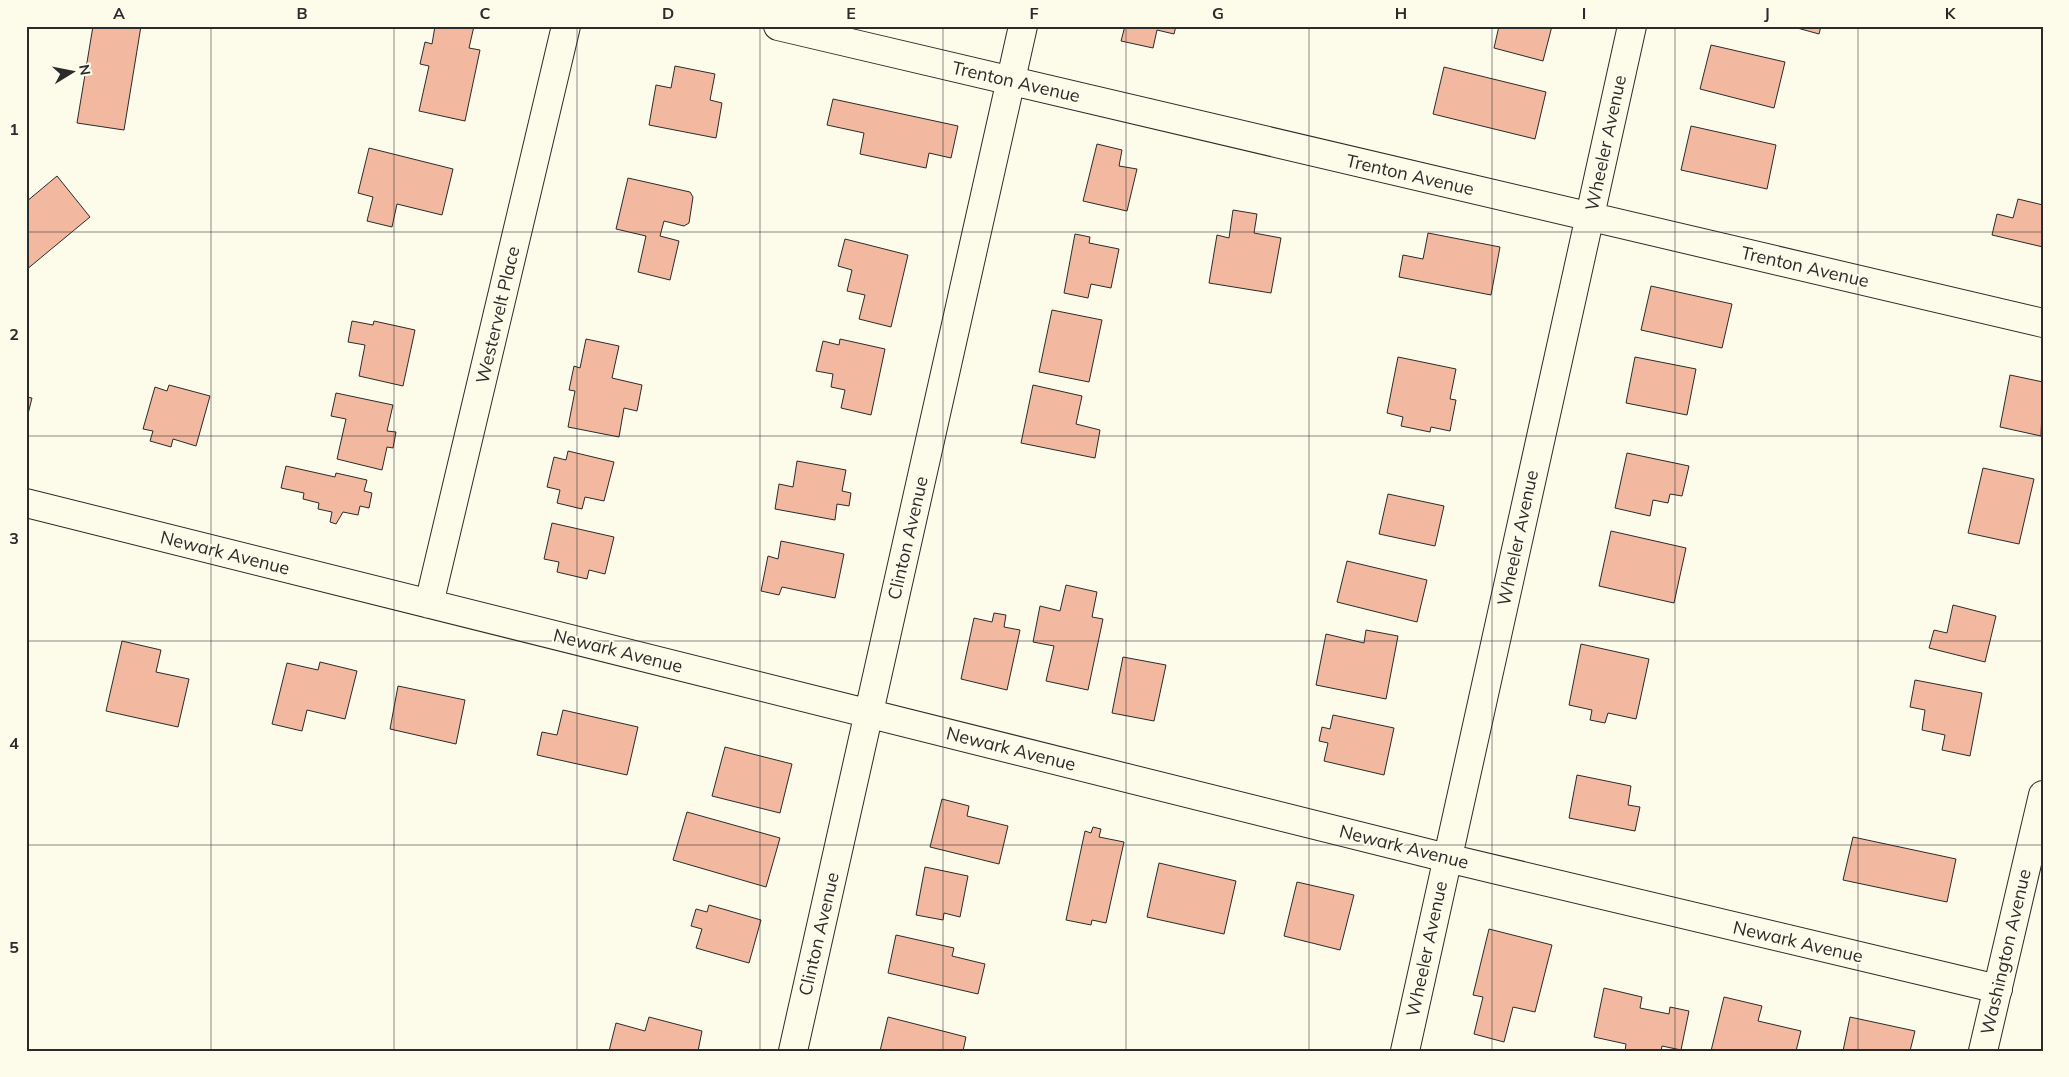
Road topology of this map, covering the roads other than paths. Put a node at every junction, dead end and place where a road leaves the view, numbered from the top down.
1 (566, 26) edge
2 (778, 26) edge
3 (1023, 26) edge
4 (1632, 26) edge
5 (1011, 81) junction
6 (1590, 217) junction
7 (2043, 323) edge
8 (26, 503) edge
9 (429, 604) junction
10 (868, 714) junction
11 (2043, 796) edge
12 (1448, 858) junction
13 (1998, 989) junction
14 (792, 1051) edge
15 (1405, 1051) edge
16 (1984, 1051) edge

1 - 9 street, Westervelt Place
2 - 5 street, Trenton Avenue
3 - 5 street, Clinton Avenue
4 - 6 street, Wheeler Avenue
5 - 6 street, Trenton Avenue
5 - 10 street, Clinton Avenue
6 - 7 street, Trenton Avenue
6 - 12 street, Wheeler Avenue
8 - 9 street, Newark Avenue
9 - 10 street, Newark Avenue
10 - 12 street, Newark Avenue
10 - 14 street, Clinton Avenue
11 - 13 street, Washington Avenue
12 - 13 street, Newark Avenue
12 - 15 street, Wheeler Avenue
13 - 16 street, Washington Avenue

